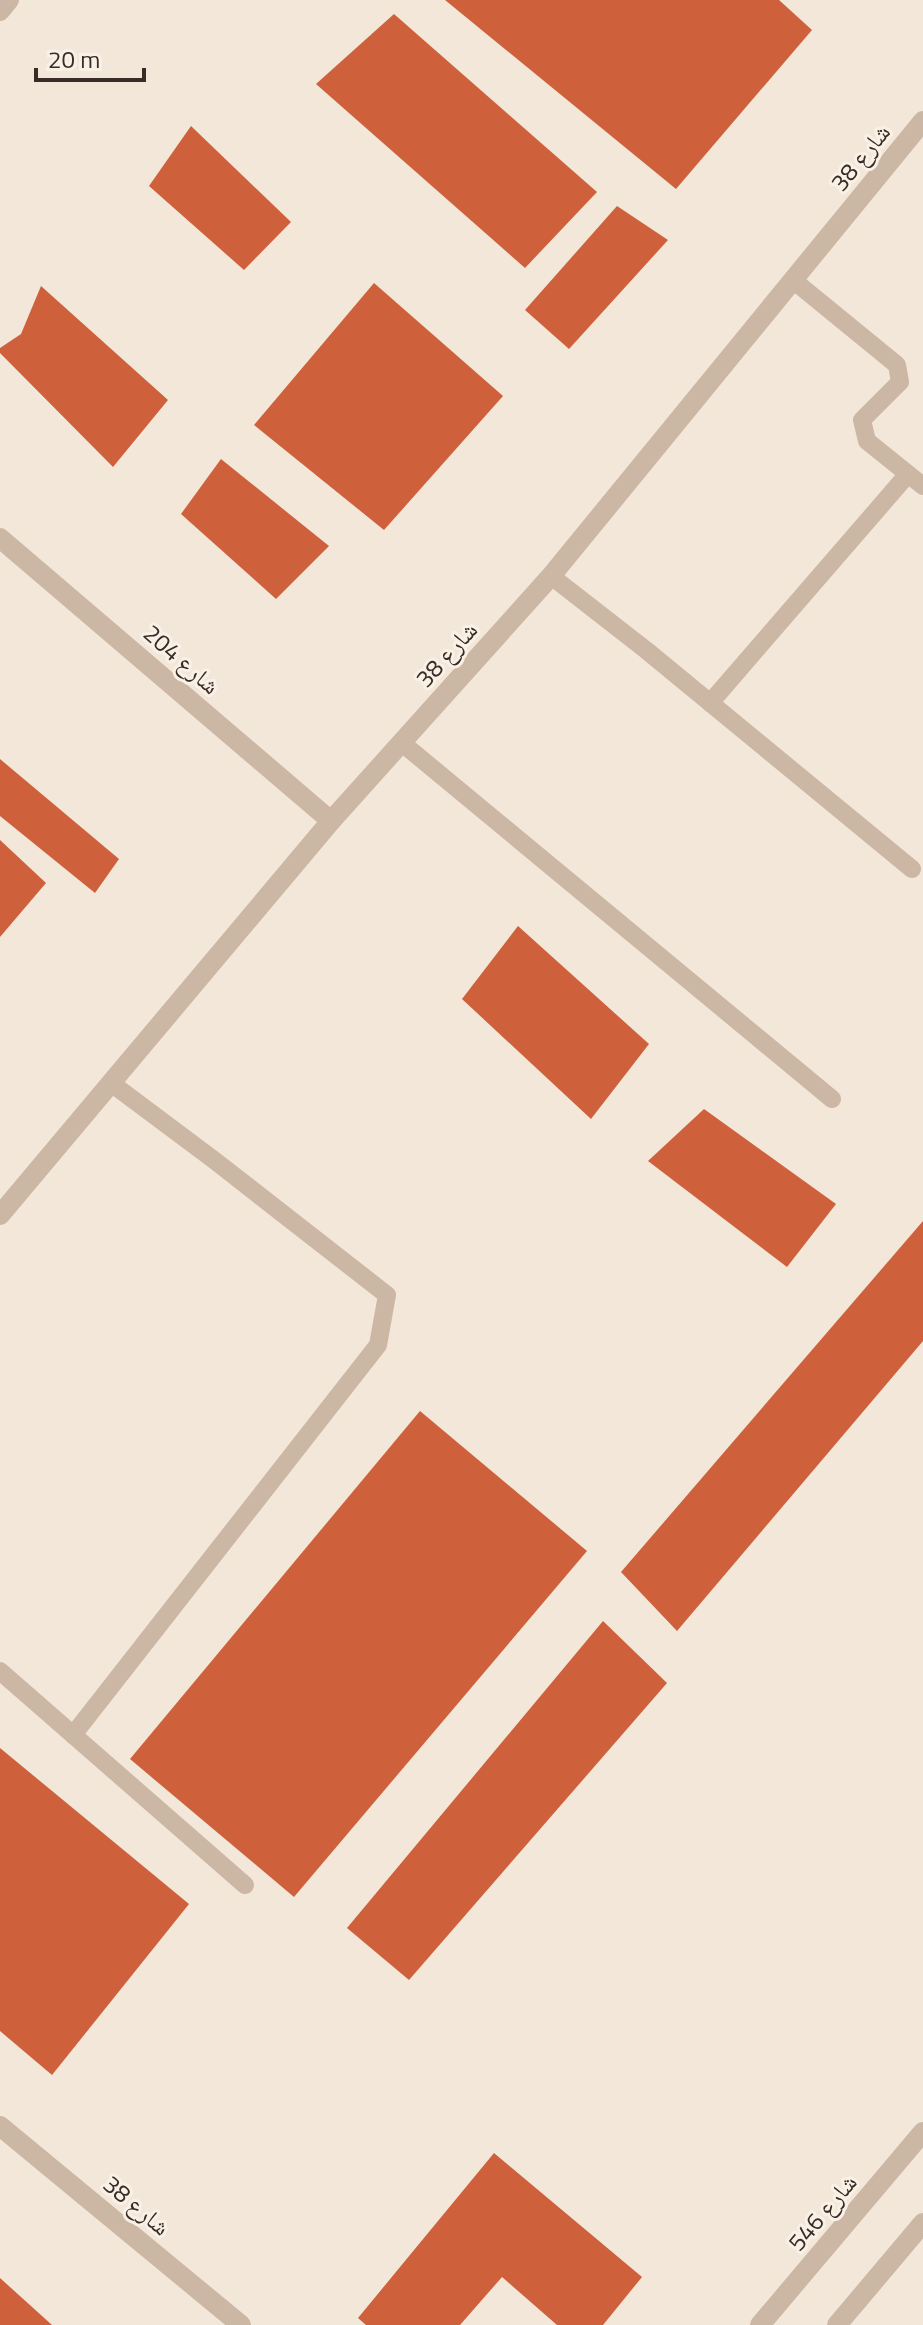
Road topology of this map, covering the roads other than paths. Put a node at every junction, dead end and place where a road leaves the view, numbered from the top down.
1 (9, 0) edge
2 (0, 11) edge
3 (923, 121) edge
4 (793, 280) junction
5 (908, 474) junction
6 (923, 486) edge
7 (0, 538) edge
8 (551, 576) junction
9 (710, 703) junction
10 (402, 743) junction
11 (331, 821) junction
12 (912, 869) dead end
13 (111, 1083) junction
14 (832, 1099) dead end
15 (0, 1215) edge
16 (0, 1671) edge
17 (73, 1735) junction
18 (245, 1885) dead end
19 (0, 2126) edge
20 (923, 2132) edge
21 (923, 2223) edge
22 (241, 2325) edge
23 (760, 2325) edge
24 (837, 2325) edge

1 - 2 street
3 - 4 street, شارع 38
4 - 5 lane
4 - 8 street, شارع 38
5 - 6 lane
5 - 9 lane
7 - 11 street, شارع 204
8 - 9 lane
8 - 10 street, شارع 38
9 - 12 lane
10 - 11 street, شارع 38
10 - 14 lane
11 - 13 street, شارع 38
13 - 15 street, شارع 38
13 - 17 lane
16 - 17 lane
17 - 18 lane
19 - 22 street, شارع 38
20 - 23 street, شارع 546
21 - 24 street

